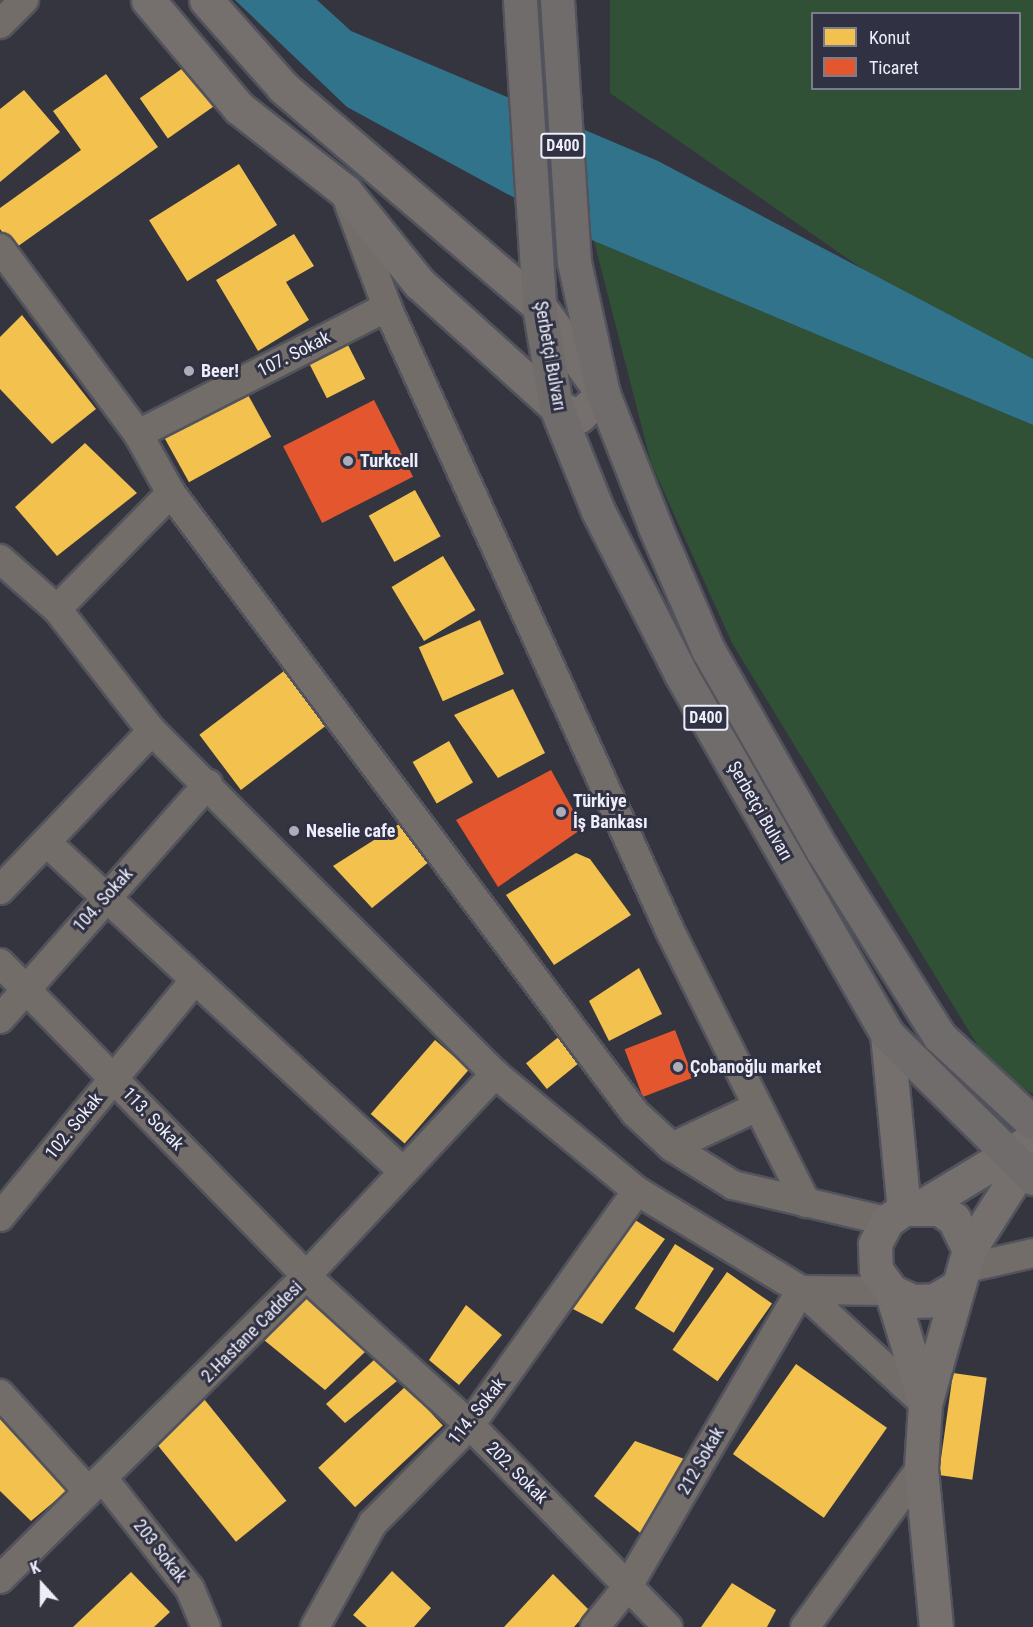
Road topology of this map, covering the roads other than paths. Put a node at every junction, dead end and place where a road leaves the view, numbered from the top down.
1 (24, 0) edge
2 (148, 0) edge
3 (206, 0) edge
4 (520, 0) edge
5 (557, 0) edge
6 (0, 24) edge
7 (345, 191) junction
8 (0, 248) edge
9 (539, 306) junction
10 (387, 307) junction
11 (603, 394) junction
12 (556, 407) junction
13 (138, 434) junction
14 (171, 493) junction
15 (0, 559) edge
16 (57, 609) junction
17 (152, 731) junction
18 (208, 784) junction
19 (46, 842) junction
20 (0, 890) edge
21 (104, 899) junction
22 (0, 963) edge
23 (194, 981) junction
24 (24, 987) junction
25 (0, 1019) edge
26 (887, 1034) junction
27 (495, 1074) junction
28 (113, 1078) junction
29 (757, 1107) junction
30 (1033, 1123) edge
31 (672, 1147) junction
32 (1025, 1158) edge
33 (403, 1172) junction
34 (637, 1191) junction
35 (806, 1203) junction
36 (904, 1212) junction
37 (0, 1217) edge
38 (1033, 1253) edge
39 (964, 1269) junction
40 (306, 1276) junction
41 (801, 1290) junction
42 (891, 1291) junction
43 (0, 1394) edge
44 (925, 1404) junction
45 (470, 1425) junction
46 (921, 1468) junction
47 (96, 1485) junction
48 (0, 1579) edge
49 (628, 1586) junction
50 (206, 1627) edge
51 (315, 1627) edge
52 (595, 1627) edge
53 (668, 1627) edge
54 (805, 1627) edge
55 (936, 1627) edge

1 - 6 street
2 - 7 street
3 - 9 street
4 - 9 highway, Şerbetçi Bulvarı / D400
5 - 11 highway, Şerbetçi Bulvarı / D400
7 - 10 street
7 - 12 street
8 - 13 street
9 - 11 street
9 - 12 highway, Şerbetçi Bulvarı / D400
10 - 13 street, 107. Sokak
10 - 29 street
11 - 12 street
11 - 30 highway, Şerbetçi Bulvarı / D400
12 - 26 highway, Şerbetçi Bulvarı / D400
13 - 14 street
14 - 16 street
14 - 31 street
15 - 16 street
16 - 17 street
17 - 18 street
17 - 19 street
18 - 21 street, 104. Sokak
18 - 27 street
19 - 20 street
19 - 21 street
21 - 23 street
21 - 24 street, 104. Sokak
22 - 24 street, 113. Sokak
23 - 28 street, 102. Sokak
23 - 33 street
24 - 25 street, 104. Sokak
24 - 28 street, 113. Sokak
26 - 32 highway, Şerbetçi Bulvarı / D400
26 - 36 street
27 - 33 street, 2.Hastane Caddesi
27 - 34 street
28 - 37 street, 102. Sokak
28 - 40 street, 113. Sokak
29 - 31 street
29 - 35 street
31 - 35 street
32 - 36 street
32 - 39 street
33 - 40 street, 2.Hastane Caddesi
34 - 41 street
34 - 45 street, 114. Sokak
35 - 36 street
36 - 39 street
36 - 42 street
38 - 39 street
39 - 42 street
39 - 44 street
40 - 45 street, 202. Sokak
40 - 47 street, 2.Hastane Caddesi
41 - 42 street
41 - 44 street
41 - 49 street, 212 Sokak
42 - 44 street
43 - 47 street, 203 Sokak
44 - 46 street
45 - 49 street, 202. Sokak
45 - 51 street, 114. Sokak
46 - 54 street
46 - 55 street
47 - 48 street, 2.Hastane Caddesi
47 - 50 street, 203 Sokak
49 - 52 street, 212 Sokak
49 - 53 street, 202. Sokak

